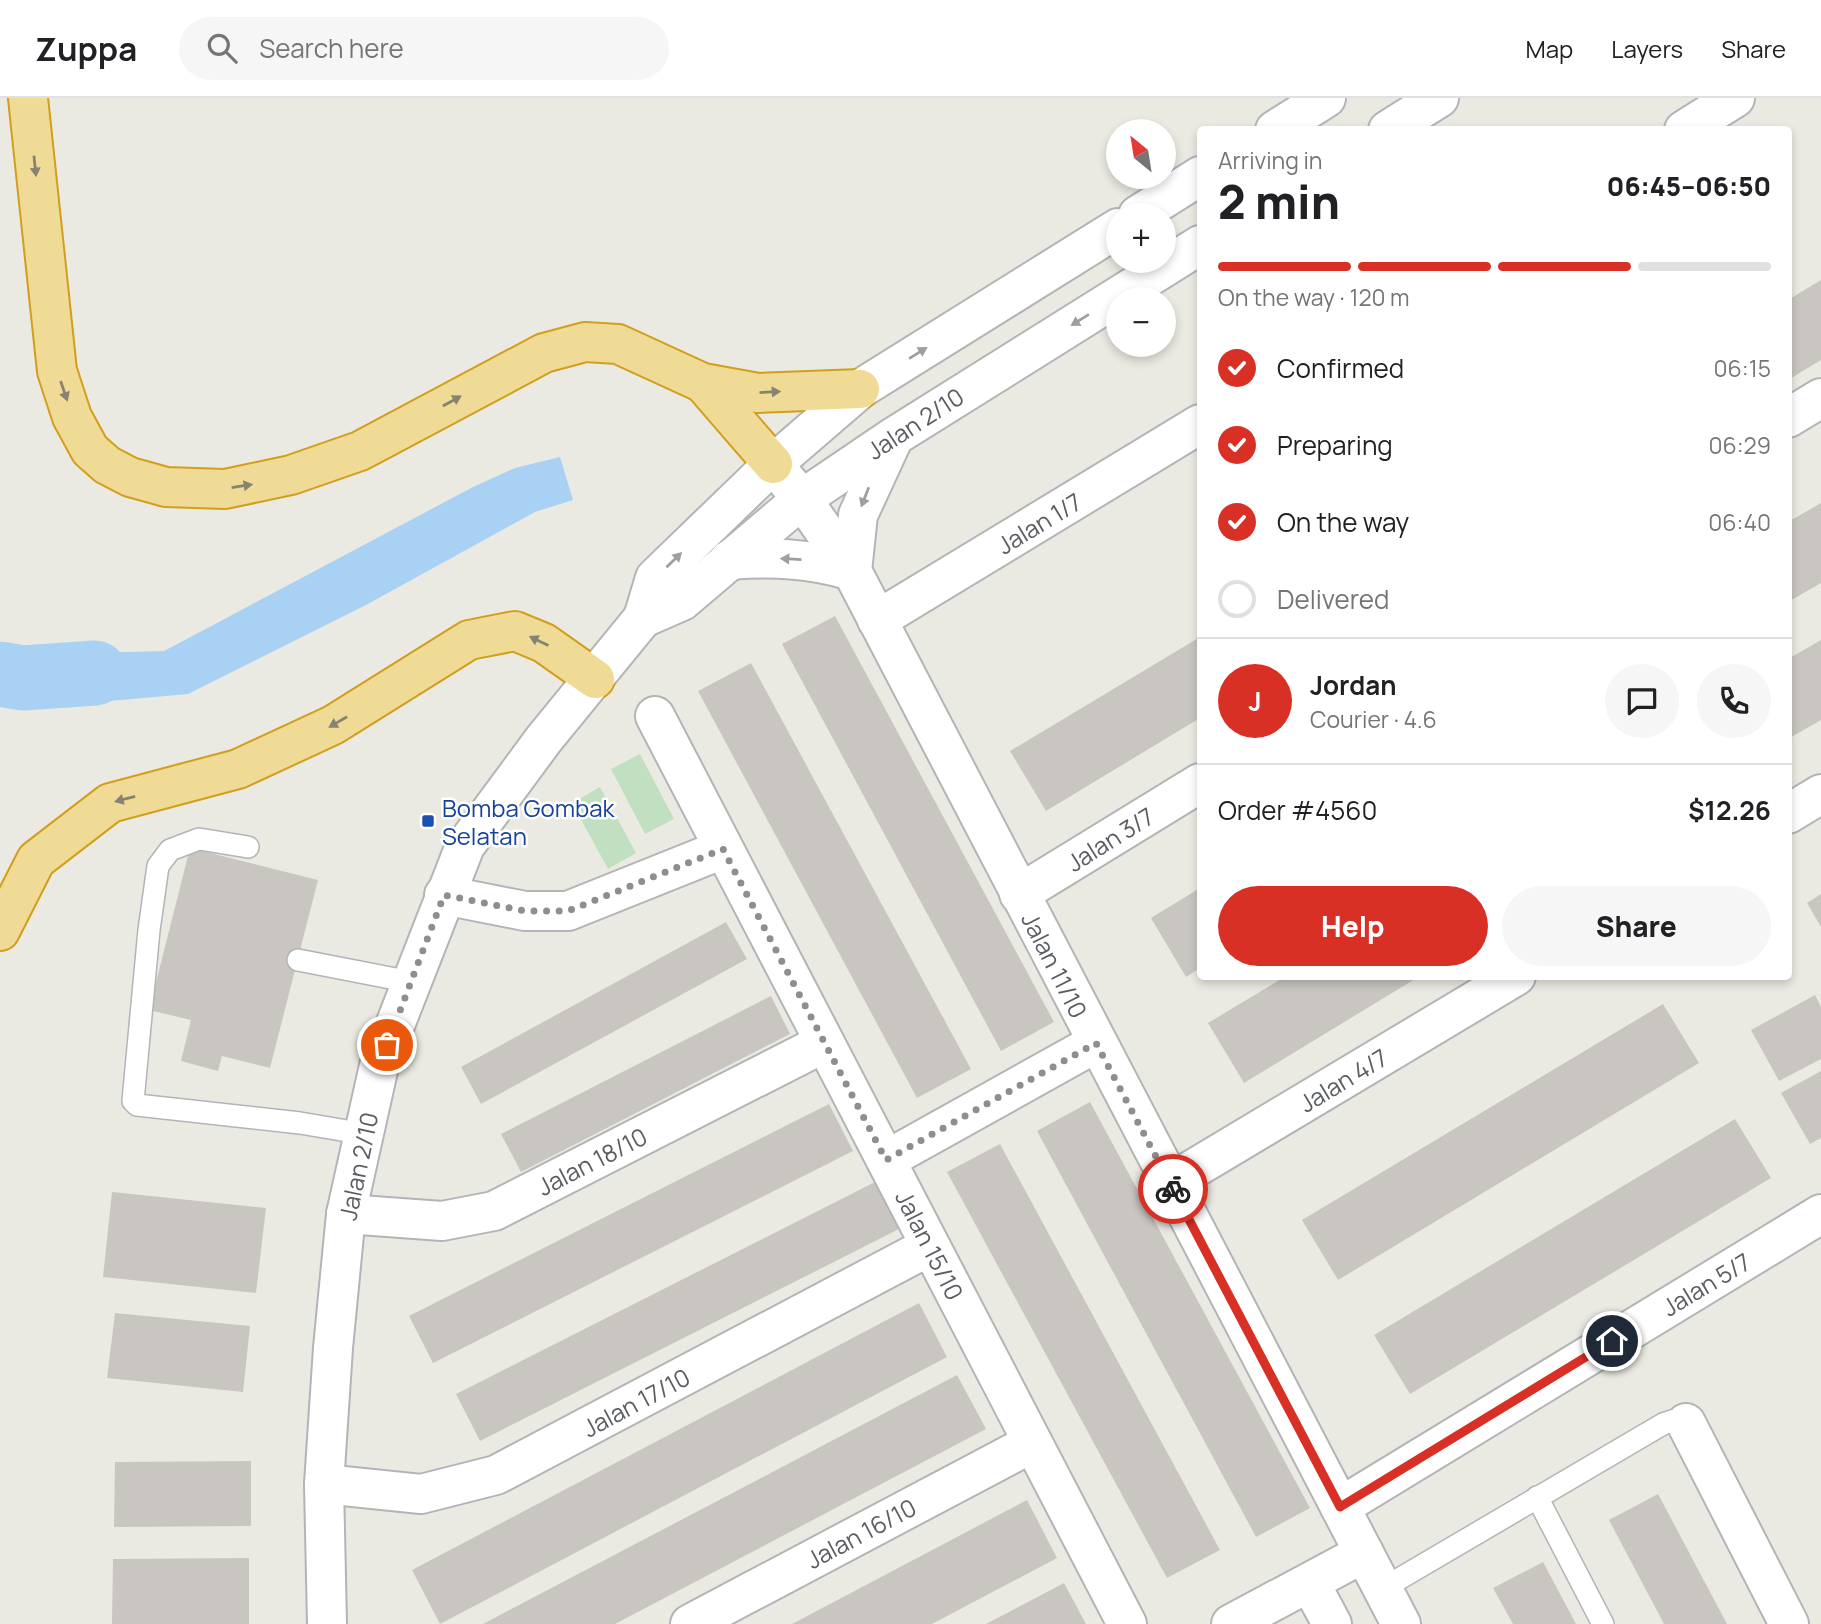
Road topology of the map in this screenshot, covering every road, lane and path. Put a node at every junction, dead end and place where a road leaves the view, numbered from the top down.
1 (28, 98) edge
2 (1325, 98) edge
3 (1439, 98) edge
4 (1735, 98) edge
5 (1281, 126) edge
6 (1394, 126) edge
7 (1690, 126) edge
8 (1197, 178) edge
9 (1157, 203) edge
10 (1106, 235) edge
11 (1197, 247) edge
12 (703, 383) junction
13 (860, 389) junction
14 (1821, 398) edge
15 (1792, 416) edge
16 (1197, 426) edge
17 (895, 436) junction
18 (773, 464) junction
19 (802, 499) junction
20 (729, 560) junction
21 (852, 571) junction
22 (643, 618) junction
23 (877, 620) junction
24 (595, 680) junction
25 (654, 716) dead end
26 (1197, 785) edge
27 (1821, 794) edge
28 (1792, 812) edge
29 (248, 847) dead end
30 (723, 849) junction
31 (1019, 894) junction
32 (444, 895) junction
33 (0, 931) edge
34 (298, 960) dead end
35 (1509, 980) edge
36 (411, 982) junction
37 (824, 1043) junction
38 (1096, 1043) junction
39 (365, 1134) junction
40 (886, 1160) junction
41 (1170, 1183) junction
42 (346, 1214) junction
43 (1821, 1214) edge
44 (930, 1246) junction
45 (1686, 1423) joint
46 (1032, 1443) junction
47 (324, 1484) junction
48 (1537, 1497) junction
49 (1340, 1507) junction
50 (1364, 1553) junction
51 (1310, 1583) junction
52 (1382, 1589) junction
53 (327, 1624) edge
54 (690, 1624) edge
55 (1127, 1624) edge
56 (1231, 1624) edge
57 (1332, 1624) edge
58 (1401, 1624) edge
59 (1603, 1624) edge
60 (1790, 1624) edge

1 -> 12 highway
2 - 5 street
3 - 6 street
4 - 7 street
8 - 9 street
13 -> 10 street, Jalan 2/10
11 -> 17 street, Jalan 2/10
12 -> 13 highway
12 - 18 highway
13 - 18 street, Jalan 2/10
14 - 15 street
16 - 23 street, Jalan 1/7
17 - 19 street, Jalan 2/10
17 -> 21 street
18 - 19 street, Jalan 11/10
22 -> 18 street, Jalan 2/10
19 - 20 street, Jalan 2/10
19 - 21 street, Jalan 11/10
21 -> 20 street
20 - 22 street, Jalan 2/10
21 - 23 street, Jalan 11/10
22 - 24 street, Jalan 2/10
23 - 31 street, Jalan 11/10
24 - 32 street, Jalan 2/10
24 -> 33 highway
25 - 30 street, Jalan 15/10
26 - 31 street, Jalan 3/7
27 - 28 street
29 - 39 lane
30 - 32 street
30 - 37 street, Jalan 15/10
31 - 38 street, Jalan 11/10
32 - 36 street, Jalan 2/10
34 - 36 lane
35 - 41 street, Jalan 4/7
36 - 39 street, Jalan 2/10
37 - 40 street, Jalan 15/10
37 - 42 street, Jalan 18/10
38 - 40 street
38 - 41 street, Jalan 11/10
39 - 42 street, Jalan 2/10
40 - 44 street, Jalan 15/10
41 - 49 street, Jalan 11/10
42 - 47 street, Jalan 2/10
43 - 49 street, Jalan 5/7
44 - 46 street, Jalan 15/10
44 - 47 street, Jalan 17/10
45 - 48 lane
45 - 60 street
46 - 54 street, Jalan 16/10
46 - 55 street, Jalan 15/10
47 - 53 street, Jalan 2/10
48 - 52 lane
48 - 59 lane
49 - 50 street, Jalan 11/10
50 - 51 street
50 - 52 street, Jalan 11/10
51 - 56 street
51 - 57 street
52 - 58 street, Jalan 11/10

